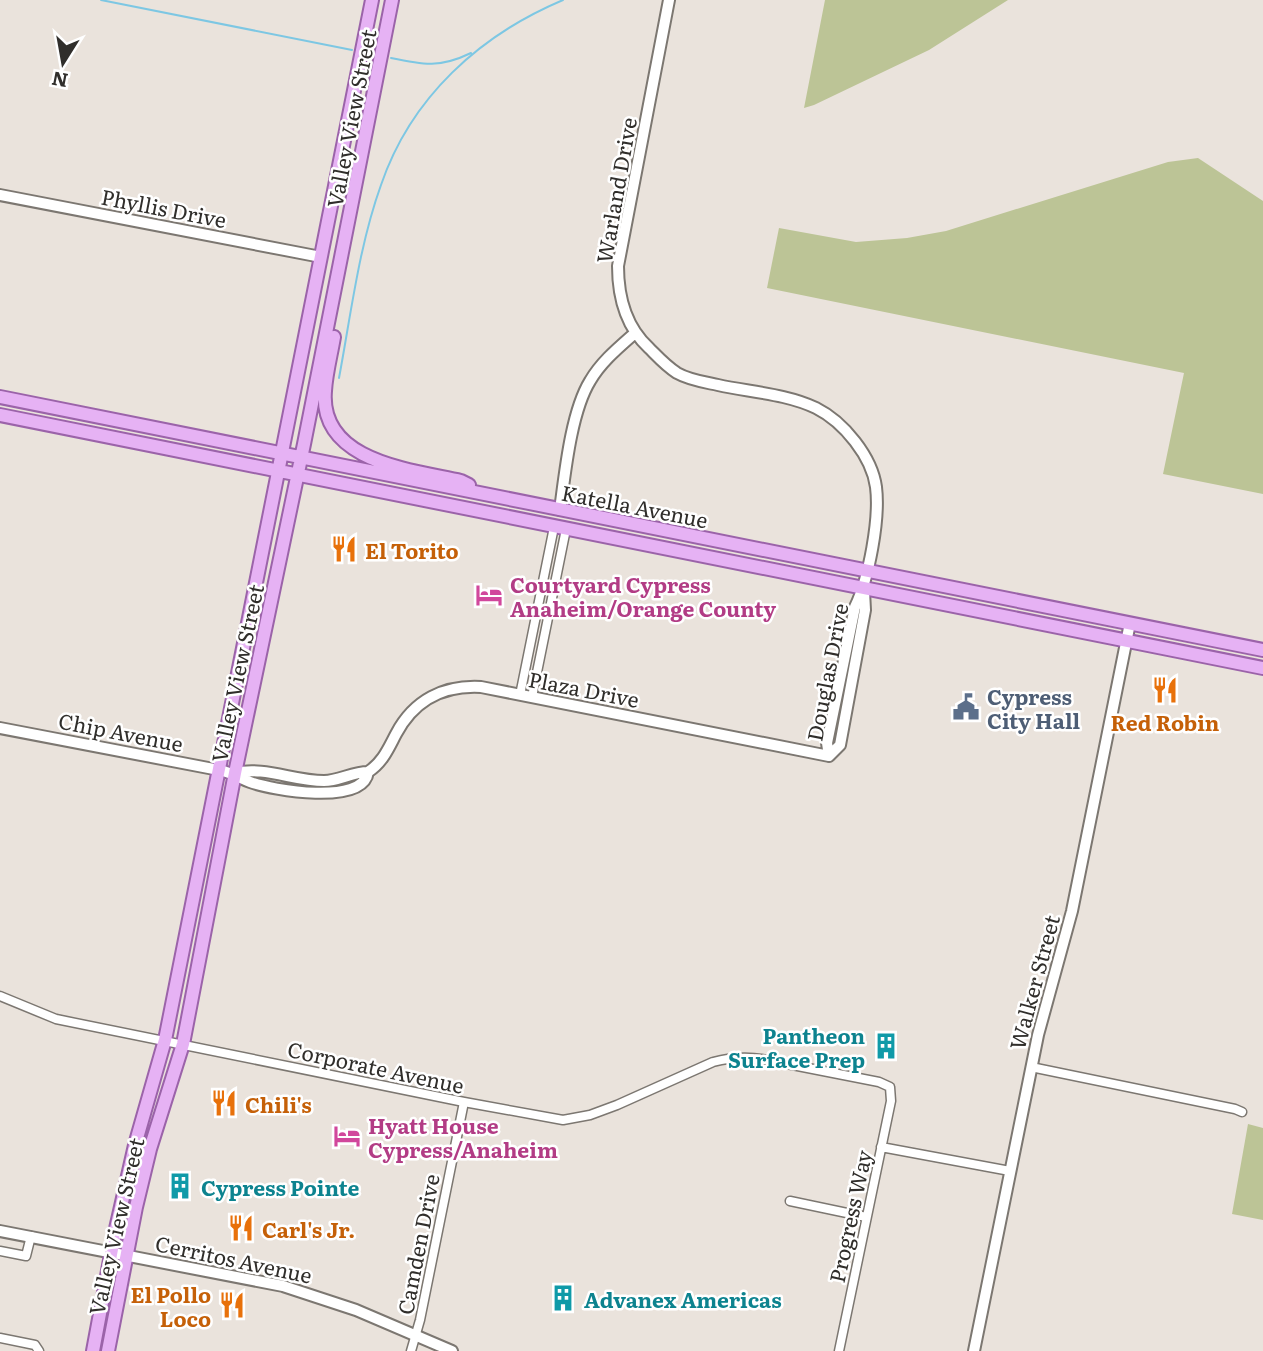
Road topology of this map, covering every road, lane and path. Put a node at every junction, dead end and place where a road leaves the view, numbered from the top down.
1 (372, 0) edge
2 (392, 0) edge
3 (669, 0) edge
4 (0, 195) edge
5 (321, 257) junction
6 (339, 270) junction
7 (635, 333) junction
8 (0, 397) edge
9 (0, 415) edge
10 (282, 453) junction
11 (301, 457) junction
12 (278, 471) junction
13 (298, 474) junction
14 (488, 495) junction
15 (560, 510) junction
16 (578, 513) junction
17 (531, 522) junction
18 (560, 528) junction
19 (868, 571) junction
20 (864, 588) junction
21 (1130, 623) junction
22 (1127, 640) junction
23 (1263, 650) edge
24 (1263, 668) edge
25 (526, 696) junction
26 (0, 728) edge
27 (830, 756) joint
28 (219, 769) junction
29 (235, 773) junction
30 (0, 996) edge
31 (165, 1041) junction
32 (183, 1044) junction
33 (1031, 1068) junction
34 (464, 1102) junction
35 (1242, 1112) dead end
36 (563, 1120) joint
37 (881, 1147) junction
38 (1010, 1171) junction
39 (790, 1201) dead end
40 (866, 1217) junction
41 (0, 1231) edge
42 (31, 1236) junction
43 (0, 1251) edge
44 (112, 1252) junction
45 (126, 1255) junction
46 (416, 1336) junction
47 (0, 1338) edge
48 (39, 1351) edge
49 (93, 1351) edge
50 (108, 1351) edge
51 (411, 1351) edge
52 (452, 1351) edge
53 (839, 1351) edge
54 (974, 1351) edge

1 - 5 main road, Valley View Street
2 - 6 main road, Valley View Street
3 - 7 street, Warland Drive
4 - 5 street, Phyllis Drive
5 - 10 main road, Valley View Street
6 - 11 main road, Valley View Street
6 - 14 main road
7 - 15 street
7 - 19 street, Warland Drive
8 - 10 main road, Katella Avenue
9 - 12 main road, Katella Avenue
10 - 11 main road, Katella Avenue
10 - 12 main road, Valley View Street
11 - 13 main road, Valley View Street
11 - 14 main road, Katella Avenue
12 - 13 main road, Katella Avenue
12 - 28 main road, Valley View Street
13 - 17 main road, Katella Avenue
13 - 29 main road, Valley View Street
14 - 15 main road, Katella Avenue
15 - 16 main road, Katella Avenue
15 - 17 main road
16 - 18 main road
16 - 19 main road, Katella Avenue
17 - 18 main road, Katella Avenue
18 - 20 main road, Katella Avenue
18 - 25 street
19 - 20 street, Douglas Drive
19 - 21 main road, Katella Avenue
20 - 22 main road, Katella Avenue
20 - 27 street, Douglas Drive
21 - 22 street, Walker Street
21 - 23 main road, Katella Avenue
22 - 24 main road, Katella Avenue
22 - 33 street, Walker Street
25 - 27 street, Plaza Drive
25 - 29 street, Plaza Drive
26 - 28 street, Chip Avenue
28 - 29 street, Chip Avenue
28 - 31 main road, Valley View Street
29 - 32 main road, Valley View Street
30 - 31 street, Corporate Avenue
31 - 32 street, Corporate Avenue
31 - 44 main road, Valley View Street
32 - 34 street, Corporate Avenue
32 - 45 main road, Valley View Street
33 - 35 street
33 - 38 street, Walker Street
34 - 36 street, Corporate Avenue
34 - 46 street, Camden Drive
36 - 37 street, Progress Way
37 - 38 street
37 - 40 street, Progress Way
38 - 54 street, Walker Street
39 - 40 street
40 - 53 street, Progress Way
41 - 42 street, Cerritos Avenue
42 - 43 street
42 - 44 street, Cerritos Avenue
44 - 45 street, Cerritos Avenue
44 - 49 main road, Valley View Street
45 - 46 street, Cerritos Avenue
45 - 50 main road, Valley View Street
46 - 51 street, Camden Drive
46 - 52 street, Cerritos Avenue
47 - 48 street

